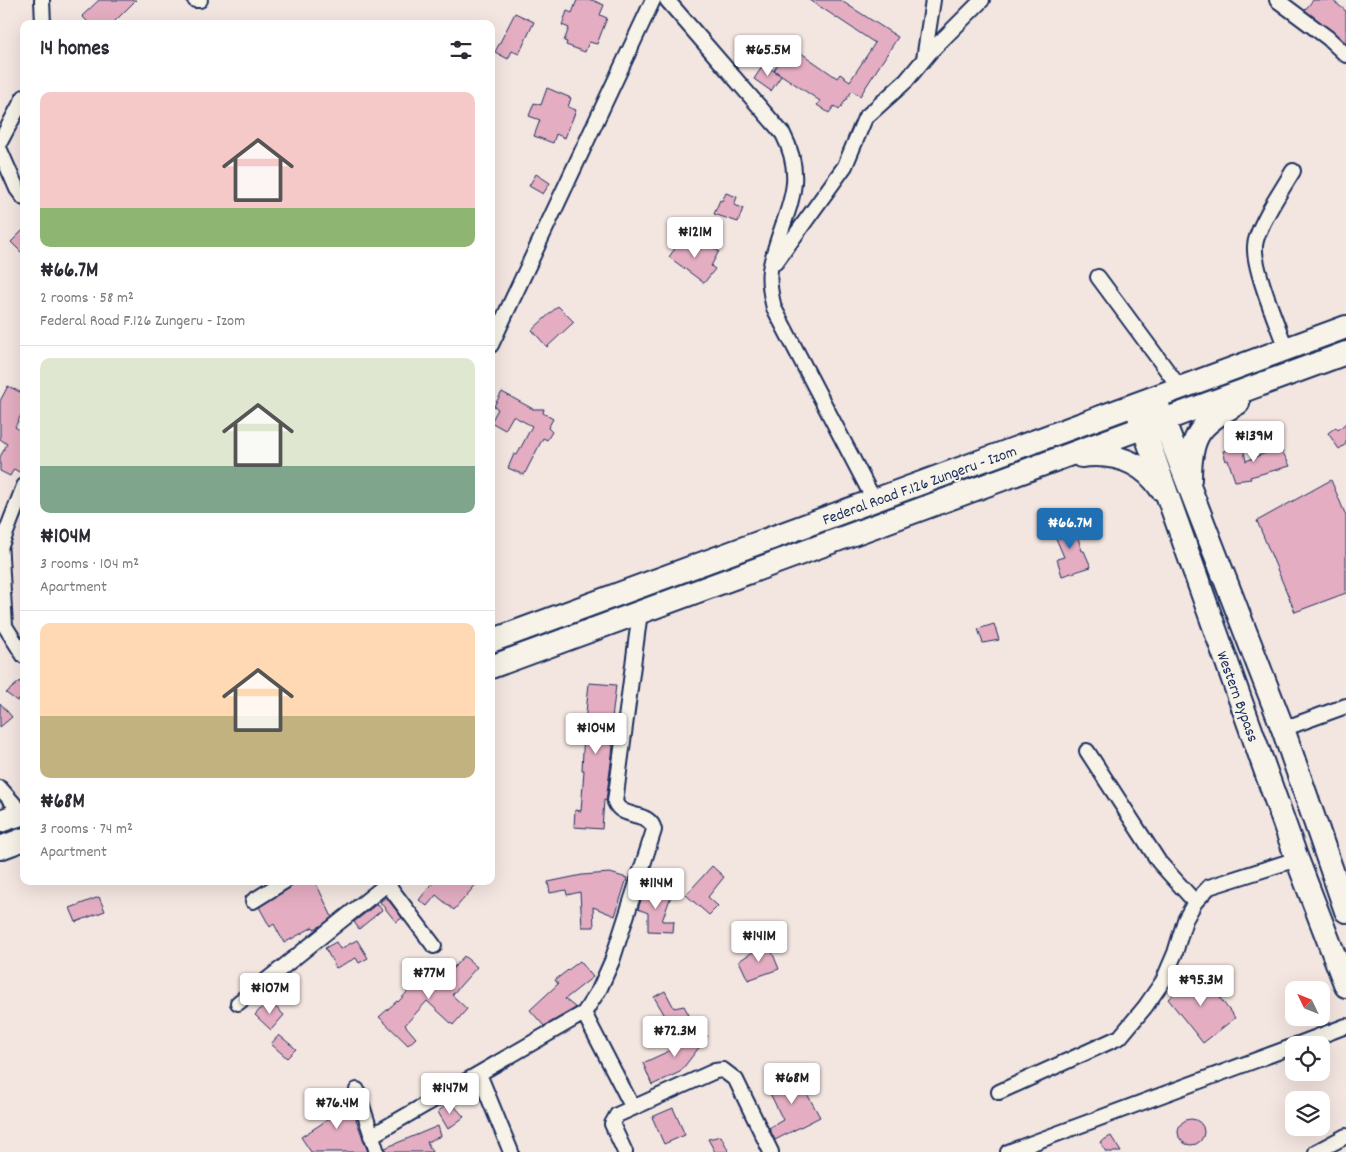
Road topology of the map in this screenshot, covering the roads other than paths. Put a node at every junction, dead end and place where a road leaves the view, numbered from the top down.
1 (42, 0) edge
2 (196, 0) edge
3 (200, 0) edge
4 (654, 0) edge
5 (667, 0) edge
6 (933, 0) edge
7 (982, 0) edge
8 (1276, 0) edge
9 (43, 20) edge
10 (1346, 55) edge
11 (924, 59) junction
12 (20, 105) edge
13 (0, 142) edge
14 (0, 150) edge
15 (1293, 171) dead end
16 (20, 193) edge
17 (770, 271) junction
18 (1098, 277) dead end
19 (1346, 327) edge
20 (495, 337) edge
21 (1286, 349) junction
22 (1346, 353) edge
23 (1282, 377) junction
24 (1180, 388) junction
25 (1145, 401) junction
26 (1153, 423) junction
27 (1053, 460) junction
28 (1191, 493) junction
29 (20, 496) edge
30 (874, 500) junction
31 (1170, 502) junction
32 (1, 542) edge
33 (640, 612) junction
34 (2, 625) edge
35 (495, 640) edge
36 (20, 650) edge
37 (495, 666) edge
38 (1346, 706) edge
39 (1283, 729) junction
40 (1087, 751) dead end
41 (0, 788) edge
42 (20, 810) edge
43 (20, 814) edge
44 (0, 821) edge
45 (20, 840) edge
46 (0, 848) edge
47 (1297, 858) junction
48 (278, 885) edge
49 (384, 885) edge
50 (388, 885) edge
51 (253, 901) dead end
52 (1195, 902) junction
53 (1346, 911) edge
54 (434, 946) dead end
55 (1346, 986) edge
56 (238, 1003) dead end
57 (584, 1013) junction
58 (1346, 1026) edge
59 (1319, 1036) edge
60 (1285, 1049) edge
61 (479, 1074) junction
62 (357, 1090) dead end
63 (999, 1092) dead end
64 (633, 1108) junction
65 (371, 1136) junction
66 (1346, 1136) edge
67 (378, 1152) edge
68 (511, 1152) edge
69 (625, 1152) edge
70 (771, 1152) edge
71 (1008, 1152) edge
72 (1316, 1152) edge

1 - 9 street
2 - 3 street
4 - 20 street
5 - 17 street
6 - 11 street
7 - 11 street
8 - 10 street
11 - 17 street
12 - 13 street
14 - 16 street
15 - 21 street
17 - 30 street
18 - 24 street
19 - 21 main road, Federal Road F.126 Zungeru - Izom
21 - 24 main road, Federal Road F.126 Zungeru - Izom
22 - 23 main road, Federal Road F.126 Zungeru - Izom
23 - 26 main road, Federal Road F.126 Zungeru - Izom
23 - 28 main road
24 - 25 main road, Federal Road F.126 Zungeru - Izom
25 - 26 main road, Western Bypass
25 - 30 main road, Federal Road F.126 Zungeru - Izom
26 - 27 main road, Federal Road F.126 Zungeru - Izom
26 - 28 main road, Western Bypass
26 - 31 main road, Western Bypass
27 - 31 main road
27 - 33 main road, Federal Road F.126 Zungeru - Izom
28 - 39 main road, Western Bypass
29 - 32 street
30 - 35 main road, Federal Road F.126 Zungeru - Izom
31 - 47 main road, Western Bypass
32 - 34 street
33 - 37 main road, Federal Road F.126 Zungeru - Izom
33 - 57 street
34 - 36 street
38 - 39 street
39 - 53 main road, Western Bypass
40 - 52 street
41 - 42 street
43 - 44 main road
45 - 46 main road
47 - 52 street
47 - 55 main road, Western Bypass
48 - 51 street
49 - 56 street
50 - 54 street
52 - 63 street
57 - 61 street
57 - 64 street
58 - 59 street
60 - 71 street
61 - 65 street
61 - 68 street
62 - 65 street
64 - 69 street
64 - 70 street
65 - 67 street
66 - 72 street

